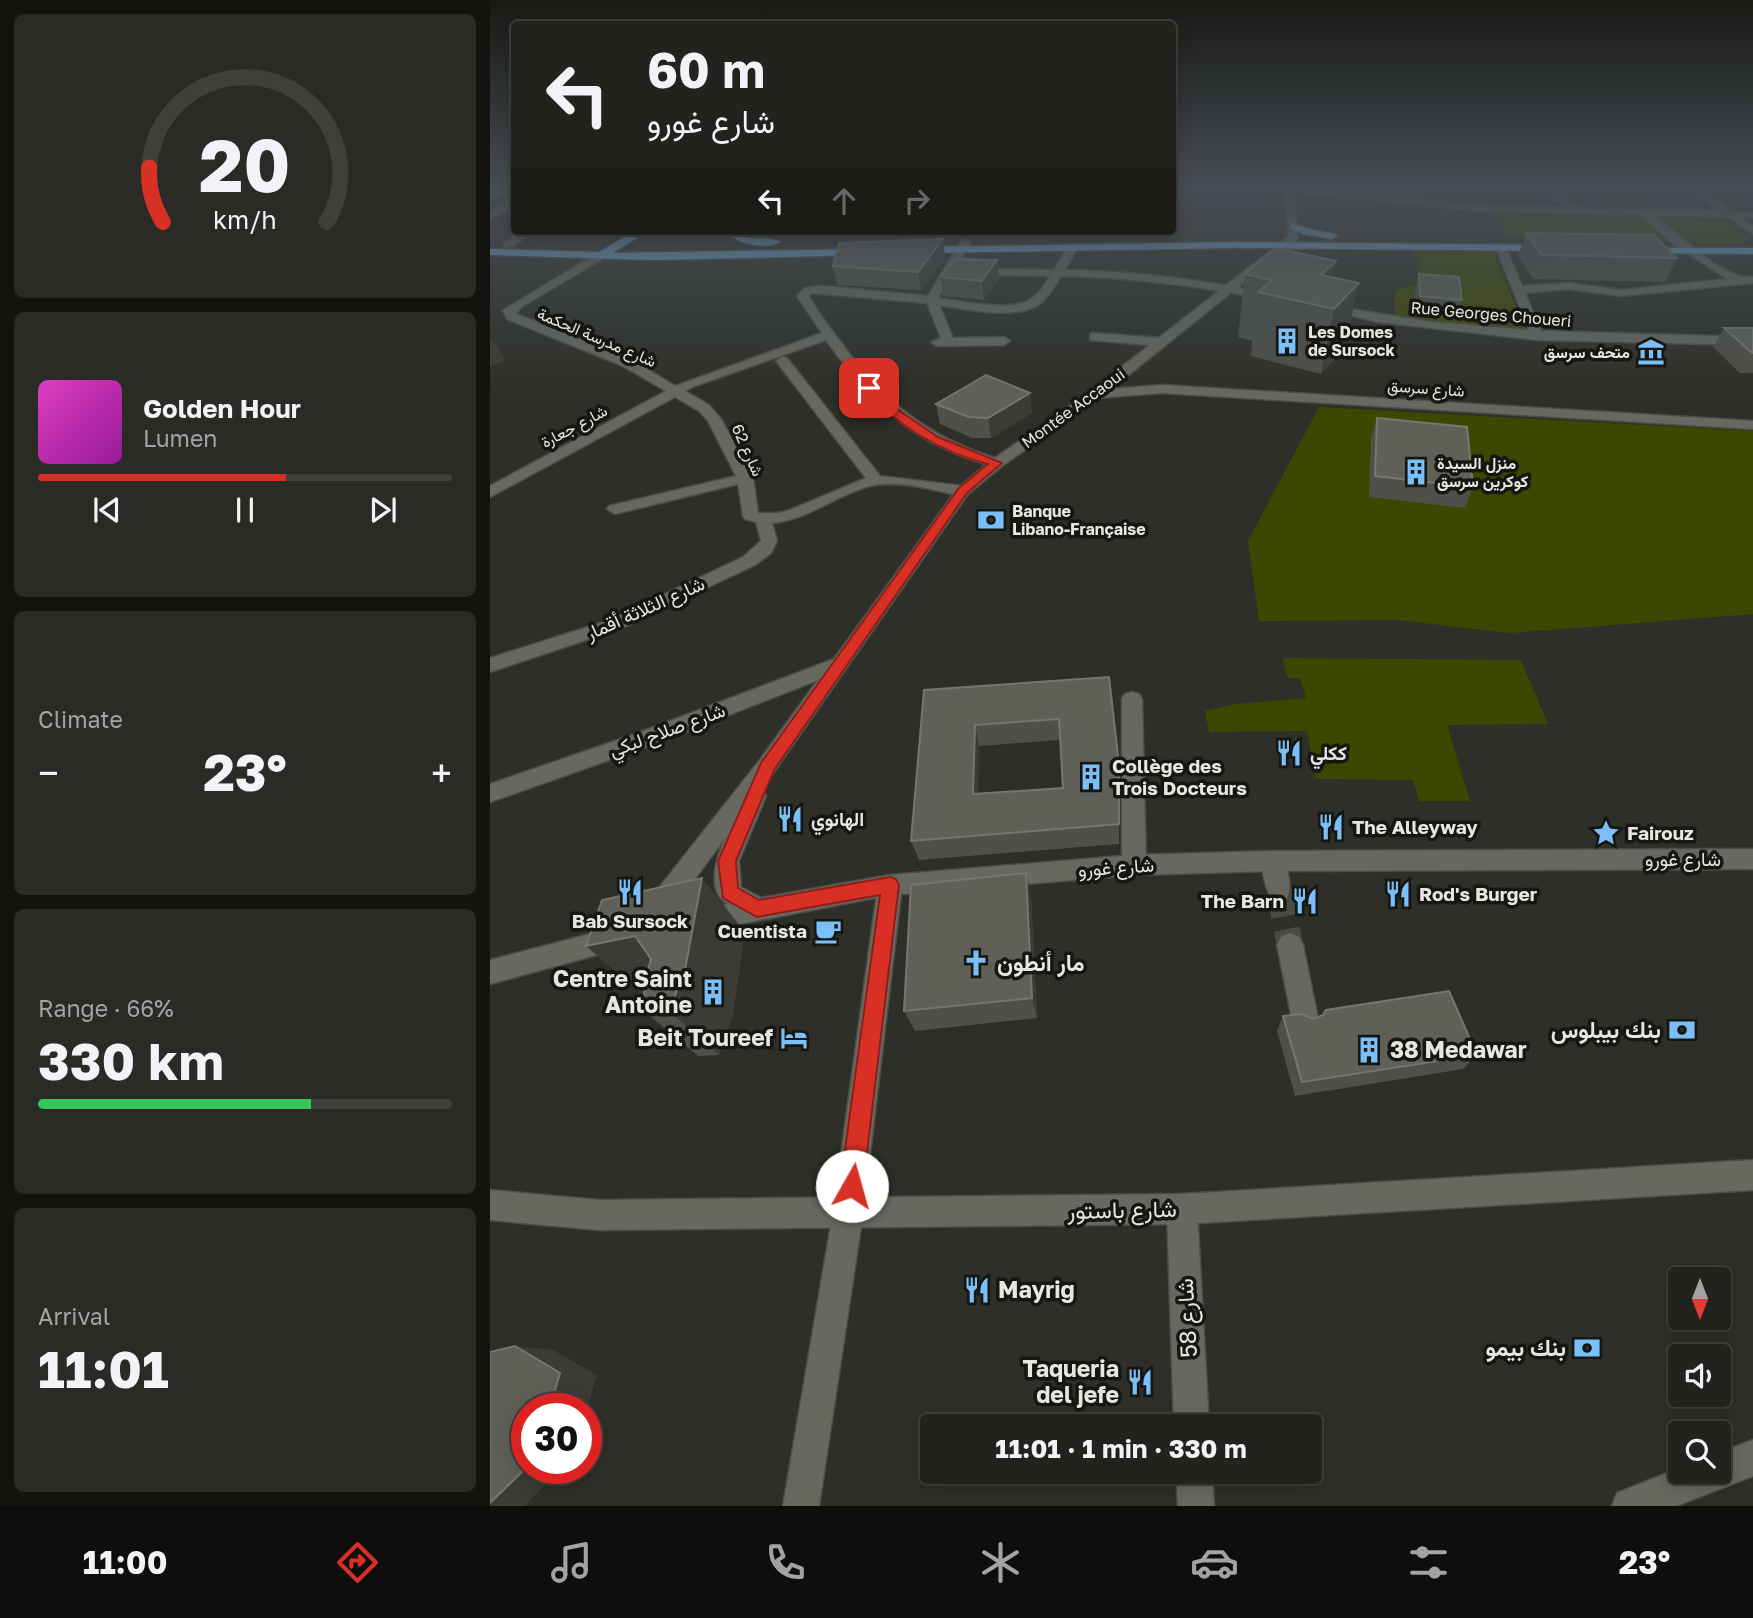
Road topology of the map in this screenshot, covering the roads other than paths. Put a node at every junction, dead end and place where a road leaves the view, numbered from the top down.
1 (540, 257) edge
2 (598, 257) edge
3 (957, 257) edge
4 (1066, 257) edge
5 (1259, 257) edge
6 (1269, 257) edge
7 (1505, 257) edge
8 (1700, 257) edge
9 (1258, 266) junction
10 (580, 268) junction
11 (948, 272) junction
12 (1056, 273) junction
13 (1753, 280) edge
14 (1737, 281) junction
15 (1230, 288) junction
16 (1517, 290) junction
17 (1753, 291) edge
18 (1281, 298) edge
19 (931, 300) junction
20 (1317, 306) edge
21 (828, 335) junction
22 (1094, 337) dead end
23 (1537, 337) junction
24 (1004, 341) dead end
25 (1753, 341) edge
26 (1160, 342) junction
27 (782, 361) dead end
28 (674, 391) junction
29 (1096, 394) junction
30 (1753, 425) edge
31 (997, 463) junction
32 (745, 478) junction
33 (876, 480) junction
34 (963, 491) junction
35 (490, 492) edge
36 (615, 509) dead end
37 (772, 518) junction
38 (842, 663) junction
39 (490, 665) edge
40 (1132, 699) dead end
41 (767, 767) junction
42 (490, 793) edge
43 (1753, 859) edge
44 (1273, 861) junction
45 (1134, 865) junction
46 (890, 885) junction
47 (1279, 891) tunnel mouth
48 (757, 908) junction
49 (643, 929) junction
50 (1290, 945) tunnel mouth
51 (490, 972) edge
52 (1305, 1019) edge
53 (1753, 1175) edge
54 (490, 1205) edge
55 (1182, 1209) junction
56 (848, 1213) junction
57 (1191, 1414) edge
58 (1753, 1458) edge
59 (1731, 1466) edge
60 (1195, 1484) edge
61 (1685, 1484) edge
62 (801, 1506) edge
63 (1196, 1506) edge
64 (1630, 1506) edge

1 - 10 highway
2 - 10 street
3 - 11 street
4 - 12 street
5 - 9 highway
6 - 9 street, Montée Accaoui
7 - 16 street
8 - 14 street
9 - 15 street, Montée Accaoui
10 - 28 street, شارع مدرسة الحكمة
11 - 12 street
11 - 19 street
12 - 15 street
12 - 19 street
13 - 14 street
14 - 16 street
14 - 17 street
15 - 18 street
15 - 26 street, Montée Accaoui
16 - 23 street
19 - 21 street
19 - 24 street
20 - 23 street, Rue Georges Choueri
21 - 28 street, شارع جعارة
21 - 31 street
22 - 26 street
23 - 25 street, Rue Georges Choueri
26 - 29 street, Montée Accaoui
27 - 33 street
28 - 32 street, شارع 62
28 - 35 street, شارع جعارة
29 - 30 street, شارع سرسق
29 - 31 street, Montée Accaoui
31 - 34 street, Montée Accaoui
32 - 36 street
32 - 37 street, شارع 62
33 - 34 street
33 - 37 street
34 - 38 street, Montée Accaoui
37 - 39 street, شارع الثلاثة أقمار
38 - 41 street, Montée Accaoui
38 - 42 street, شارع صلاح لبكي
40 - 45 street
41 - 48 street, Montée Accaoui
41 - 49 street, Montée Accaoui
43 - 44 street, شارع غورو
44 - 45 street, شارع غورو
44 - 47 street
45 - 46 street, شارع غورو
46 - 48 street, شارع غورو
46 - 56 street
48 - 49 street, شارع غورو
49 - 51 street, شارع غورو
50 - 52 street
53 - 55 street, شارع باستور
54 - 56 street, شارع باستور
55 - 56 street, شارع باستور
55 - 57 street, شارع 58
56 - 62 street
58 - 59 street
60 - 63 street
61 - 64 street

